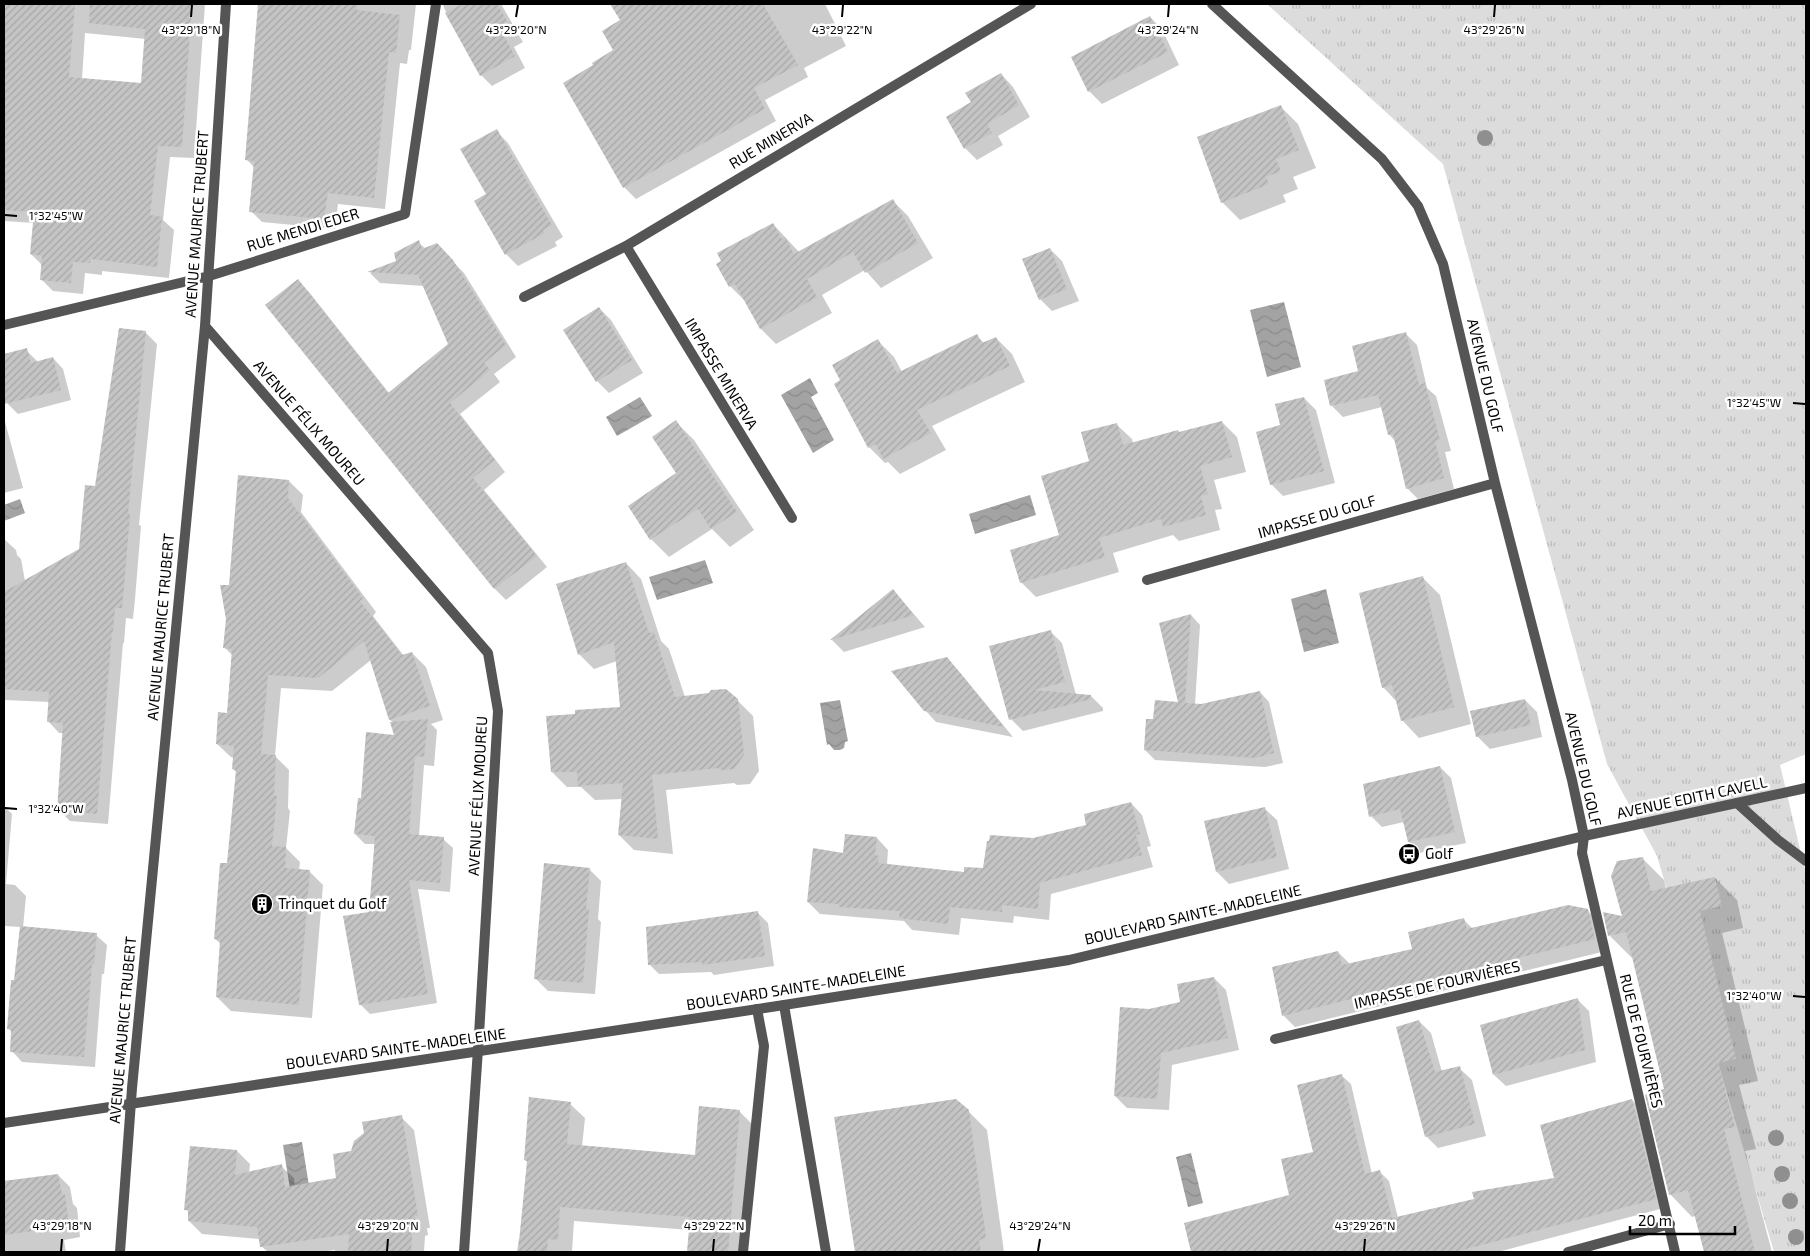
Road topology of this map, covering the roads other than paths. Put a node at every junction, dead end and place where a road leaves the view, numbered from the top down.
1 (226, 4) edge
2 (436, 4) edge
3 (1031, 4) edge
4 (1212, 4) edge
5 (626, 246) junction
6 (209, 276) junction
7 (524, 297) dead end
8 (4, 325) edge
9 (205, 326) junction
10 (1495, 482) junction
11 (792, 518) dead end
12 (1147, 580) dead end
13 (1806, 788) edge
14 (1737, 803) junction
15 (1584, 836) junction
16 (1806, 861) edge
17 (1606, 960) junction
18 (784, 1005) junction
19 (757, 1009) junction
20 (1274, 1039) dead end
21 (478, 1052) junction
22 (131, 1104) junction
23 (4, 1123) edge
24 (1670, 1224) junction
25 (120, 1252) edge
26 (464, 1252) edge
27 (743, 1252) edge
28 (826, 1252) edge
29 (1568, 1252) edge
30 (1675, 1252) edge

1 - 6 street, AVENUE MAURICE TRUBERT
2 - 6 street, RUE MENDI EDER
3 - 5 street, RUE MINERVA
4 - 10 street, AVENUE DU GOLF
5 - 7 street, RUE MINERVA
5 - 11 street, IMPASSE MINERVA
6 - 8 street, RUE MENDI EDER
6 - 9 street, AVENUE MAURICE TRUBERT
9 - 21 street, AVENUE FÉLIX MOUREU
9 - 22 street, AVENUE MAURICE TRUBERT
10 - 12 street, IMPASSE DU GOLF
10 - 15 street, AVENUE DU GOLF
13 - 14 street, AVENUE EDITH CAVELL
14 - 15 street, AVENUE EDITH CAVELL
14 - 16 street
15 - 17 street, RUE DE FOURVIÈRES
15 - 18 street, BOULEVARD SAINTE-MADELEINE
17 - 20 street, IMPASSE DE FOURVIÈRES
17 - 24 street, RUE DE FOURVIÈRES
18 - 19 street, BOULEVARD SAINTE-MADELEINE
18 - 28 street
19 - 21 street, BOULEVARD SAINTE-MADELEINE
19 - 27 street
21 - 22 street, BOULEVARD SAINTE-MADELEINE
21 - 26 street, AVENUE FÉLIX MOUREU
22 - 23 street, BOULEVARD SAINTE-MADELEINE
22 - 25 street, AVENUE MAURICE TRUBERT
24 - 29 street
24 - 30 street, RUE DE FOURVIÈRES

